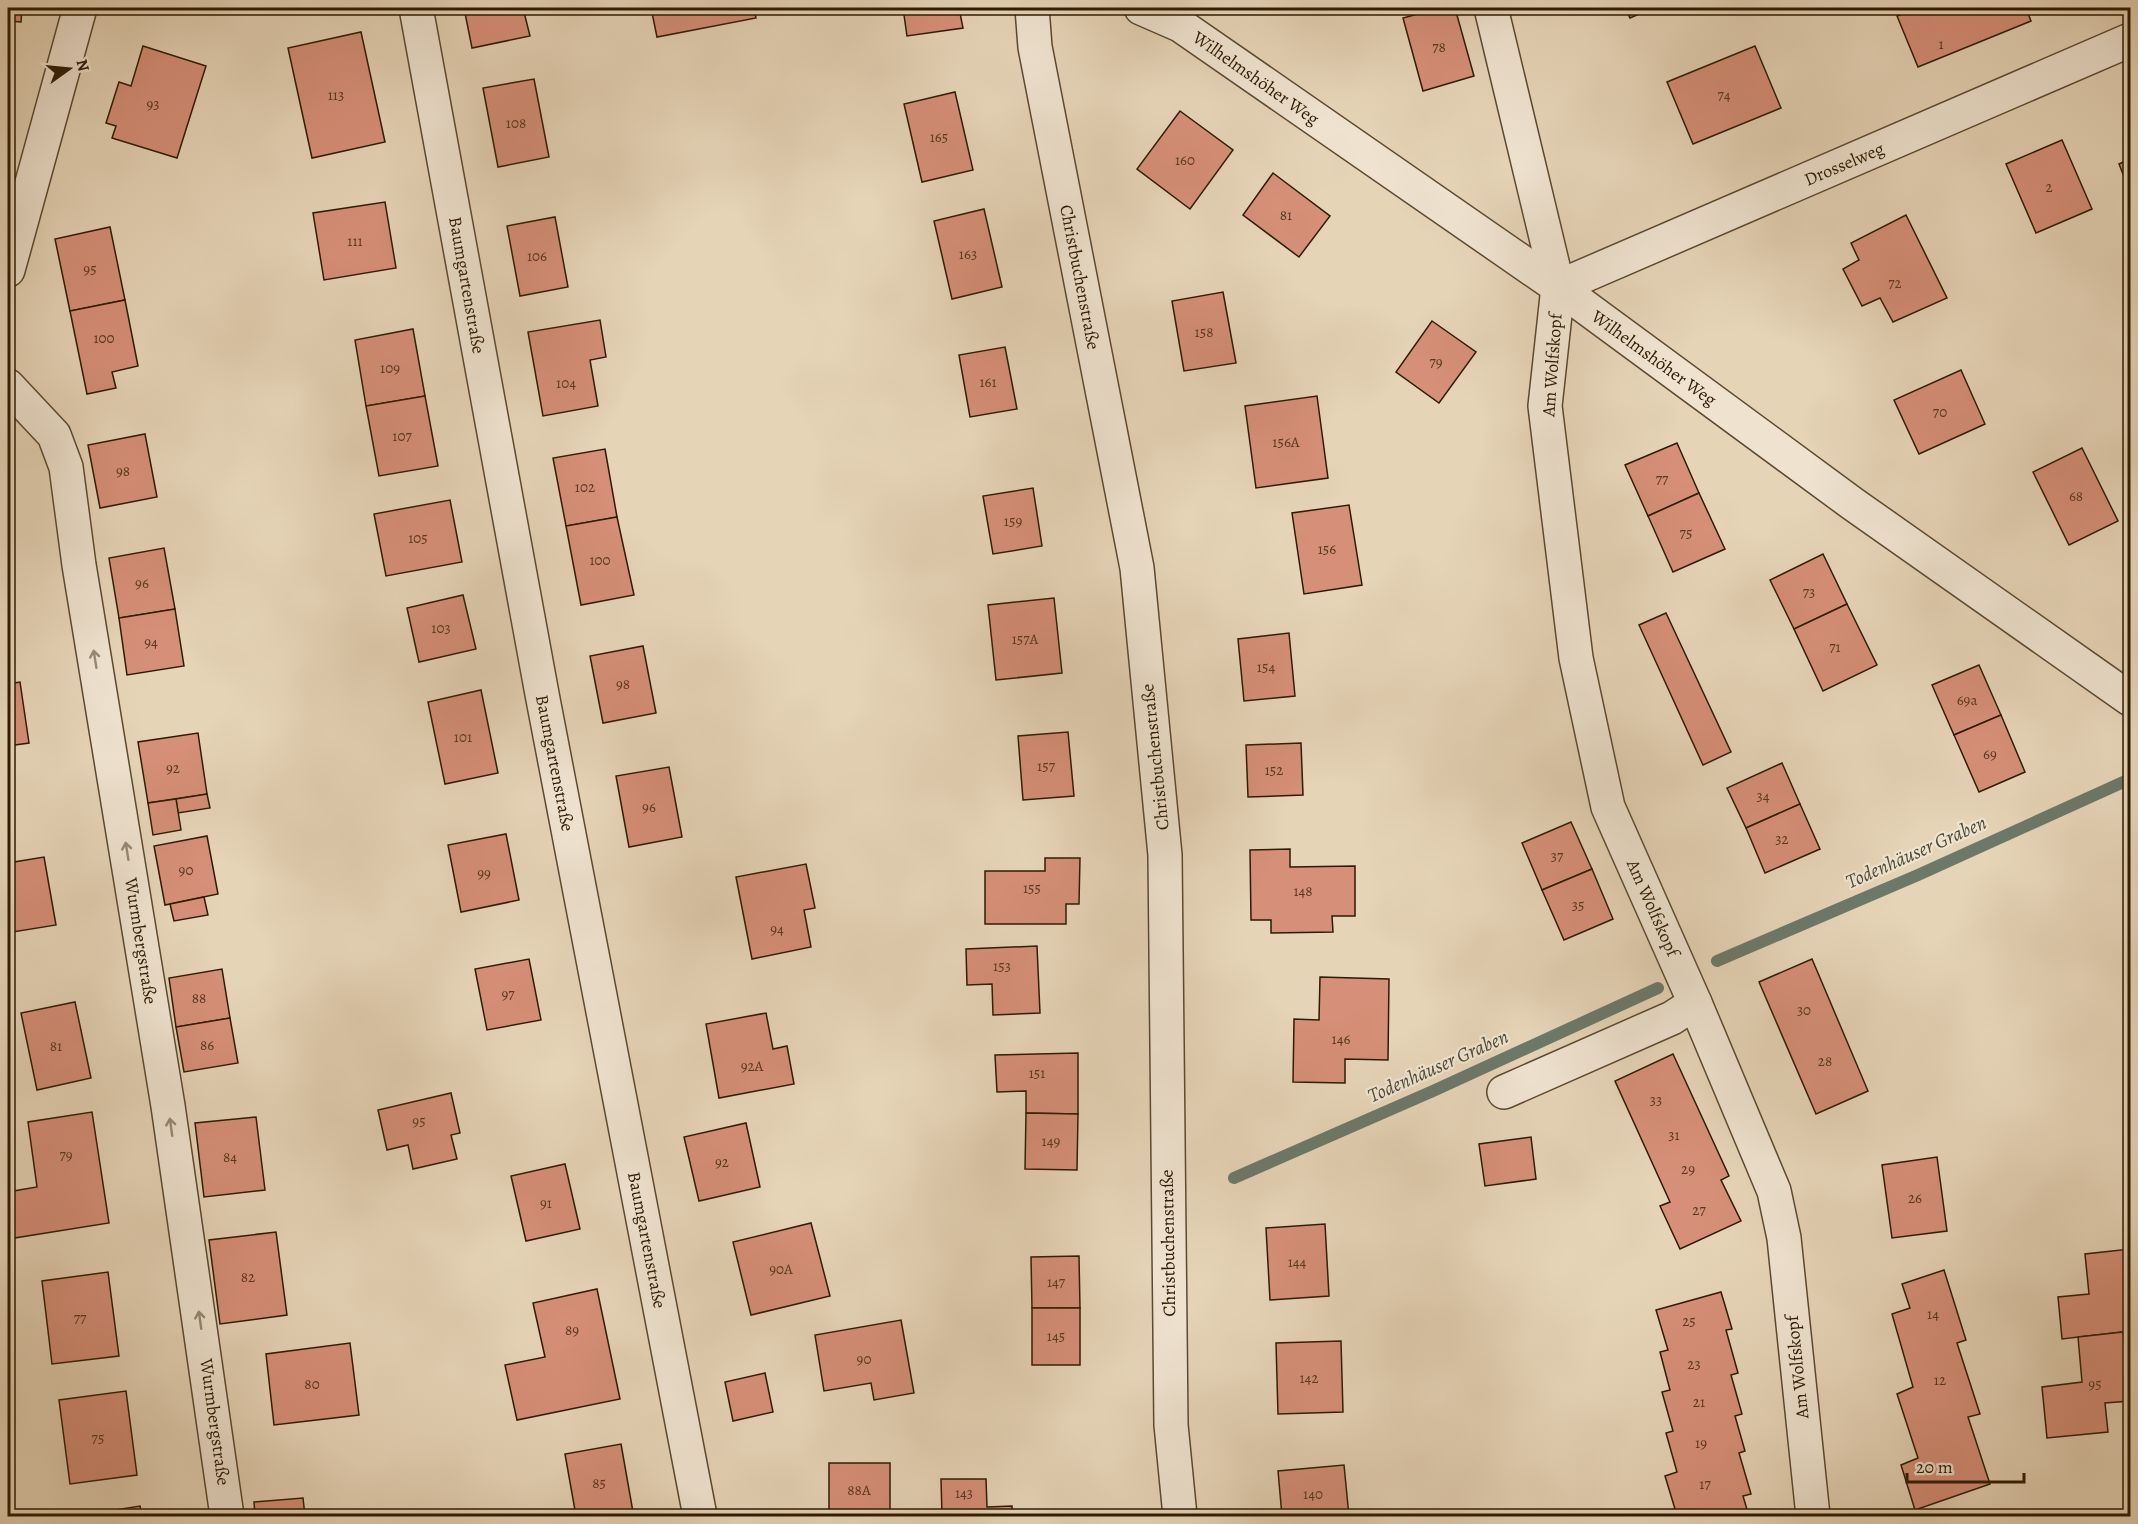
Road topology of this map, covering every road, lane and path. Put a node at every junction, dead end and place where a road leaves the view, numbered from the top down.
1 (80, 8) edge
2 (416, 8) edge
3 (1032, 8) edge
4 (1141, 8) edge
5 (1491, 8) edge
6 (2130, 40) edge
7 (8, 270) edge
8 (1557, 287) junction
9 (8, 386) edge
10 (2130, 699) edge
11 (1695, 1003) junction
12 (1504, 1092) dead end
13 (227, 1516) edge
14 (700, 1516) edge
15 (1180, 1516) edge
16 (1813, 1516) edge

1 - 7 street
2 - 14 street, Baumgartenstraße
3 - 15 street, Christbuchenstraße
4 - 8 street, Wilhelmshöher Weg
5 - 8 street, Am Wolfskopf
6 - 8 street, Drosselweg
8 - 10 street, Wilhelmshöher Weg
8 - 11 street, Am Wolfskopf
13 -> 9 street, Wurmbergstraße
11 - 12 street
11 - 16 street, Am Wolfskopf

